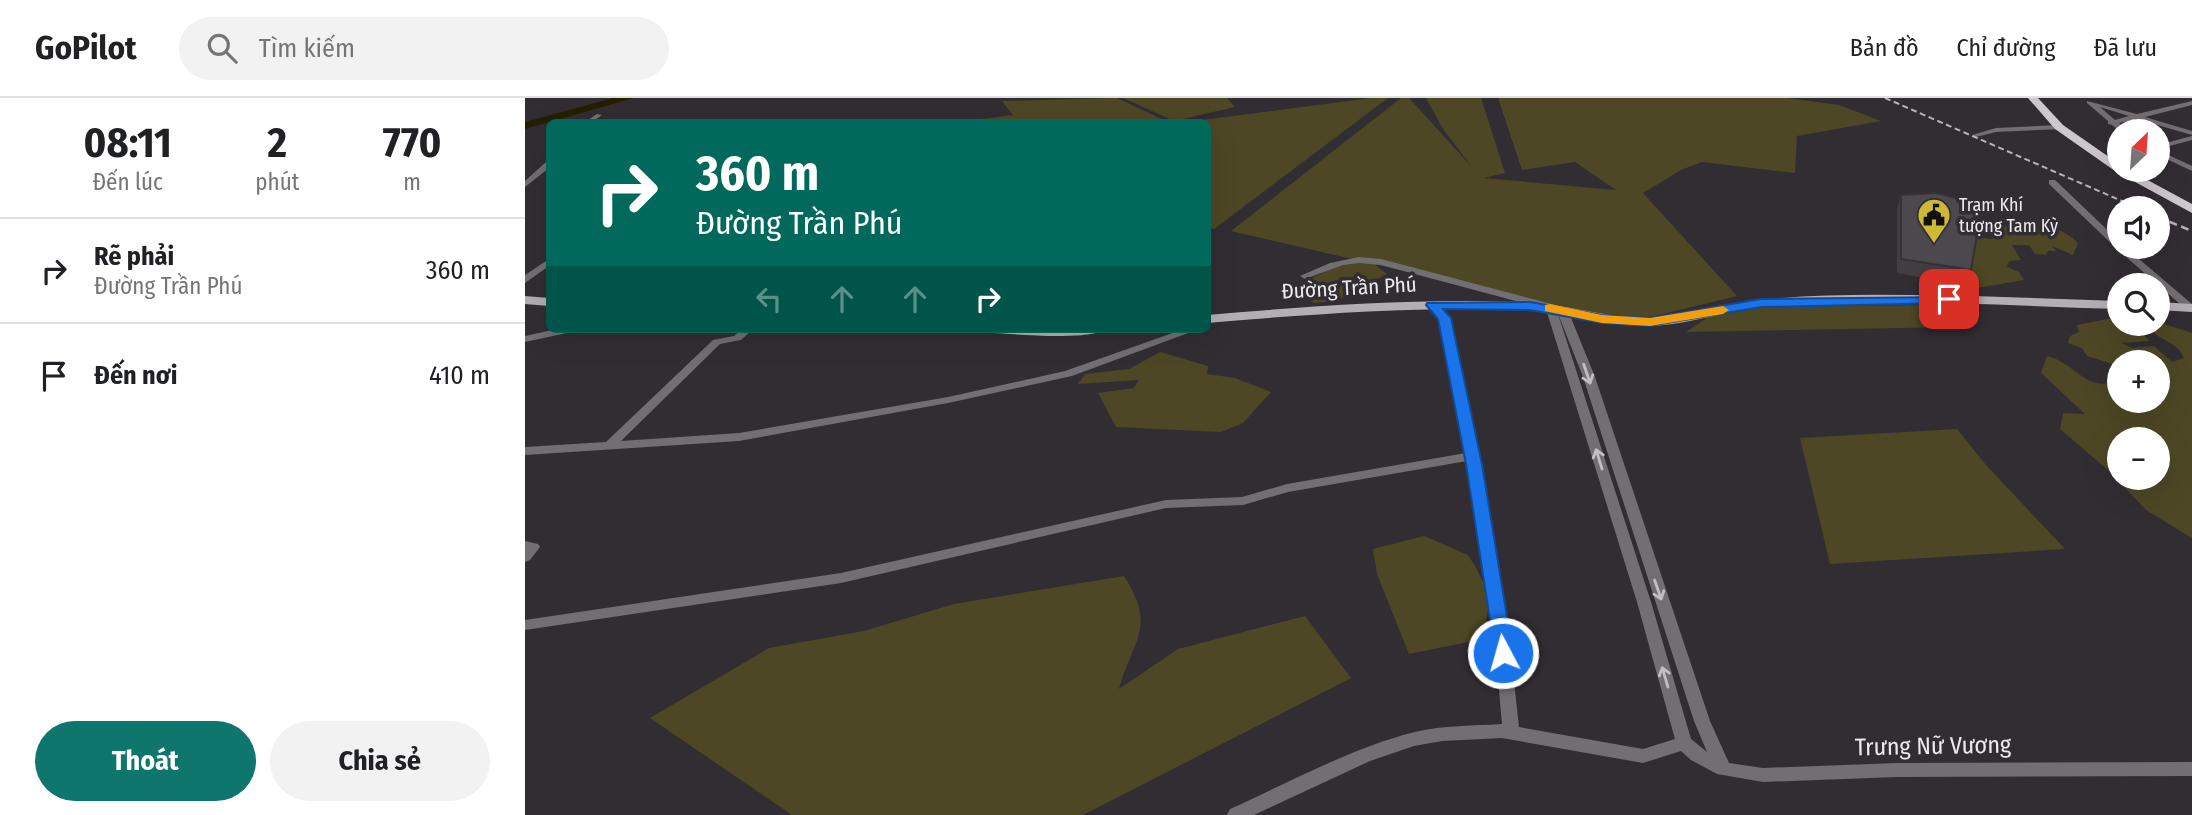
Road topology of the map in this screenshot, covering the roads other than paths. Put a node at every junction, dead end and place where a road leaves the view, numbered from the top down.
1 (2033, 98) edge
2 (2042, 98) edge
3 (2090, 99) edge
4 (2192, 103) edge
5 (599, 115) dead end
6 (2137, 116) junction
7 (592, 119) edge
8 (2108, 119) edge
9 (2126, 119) edge
10 (2059, 127) junction
11 (1976, 135) dead end
12 (2192, 135) edge
13 (2170, 145) edge
14 (2107, 154) edge
15 (2170, 157) edge
16 (2107, 160) edge
17 (546, 167) edge
18 (2192, 169) edge
19 (2052, 182) dead end
20 (2143, 182) edge
21 (2155, 182) edge
22 (525, 185) edge
23 (2192, 202) edge
24 (2192, 209) edge
25 (2107, 234) edge
26 (2135, 259) edge
27 (546, 264) edge
28 (1305, 276) dead end
29 (525, 280) edge
30 (525, 300) edge
31 (546, 302) edge
32 (1432, 305) junction
33 (2107, 305) edge
34 (2170, 307) edge
35 (2191, 308) edge
36 (1557, 309) junction
37 (1212, 320) edge
38 (555, 333) edge
39 (743, 333) edge
40 (1183, 333) edge
41 (526, 340) edge
42 (608, 447) junction
43 (525, 451) edge
44 (1472, 456) junction
45 (525, 545) edge
46 (525, 557) edge
47 (525, 625) edge
48 (1511, 733) junction
49 (1684, 743) junction
50 (1723, 769) junction
51 (2192, 769) edge
52 (1236, 815) edge

1 - 10 highway
2 - 14 highway
3 - 6 street
3 - 8 street
4 - 6 street
5 - 7 street
6 - 9 street
6 - 12 street
10 - 11 street
10 - 16 highway
12 - 13 street
15 - 18 street
17 - 22 street
19 - 25 street
20 - 24 highway
21 - 23 highway
26 - 35 street
27 - 29 street
28 - 36 street
30 - 31 main road
32 - 36 main road, Đường Trần Phú
32 - 37 main road, Đường Trần Phú
32 - 44 street
33 - 36 main road, Đường Trần Phú
34 - 35 main road
49 -> 36 street
36 -> 50 street
38 - 41 street
39 - 42 street
40 - 42 street
42 - 43 street
44 - 47 street
44 - 48 street
45 - 46 street
48 - 49 street
48 - 52 street
49 - 50 street, Trưng Nữ Vương
50 - 51 street, Trưng Nữ Vương

